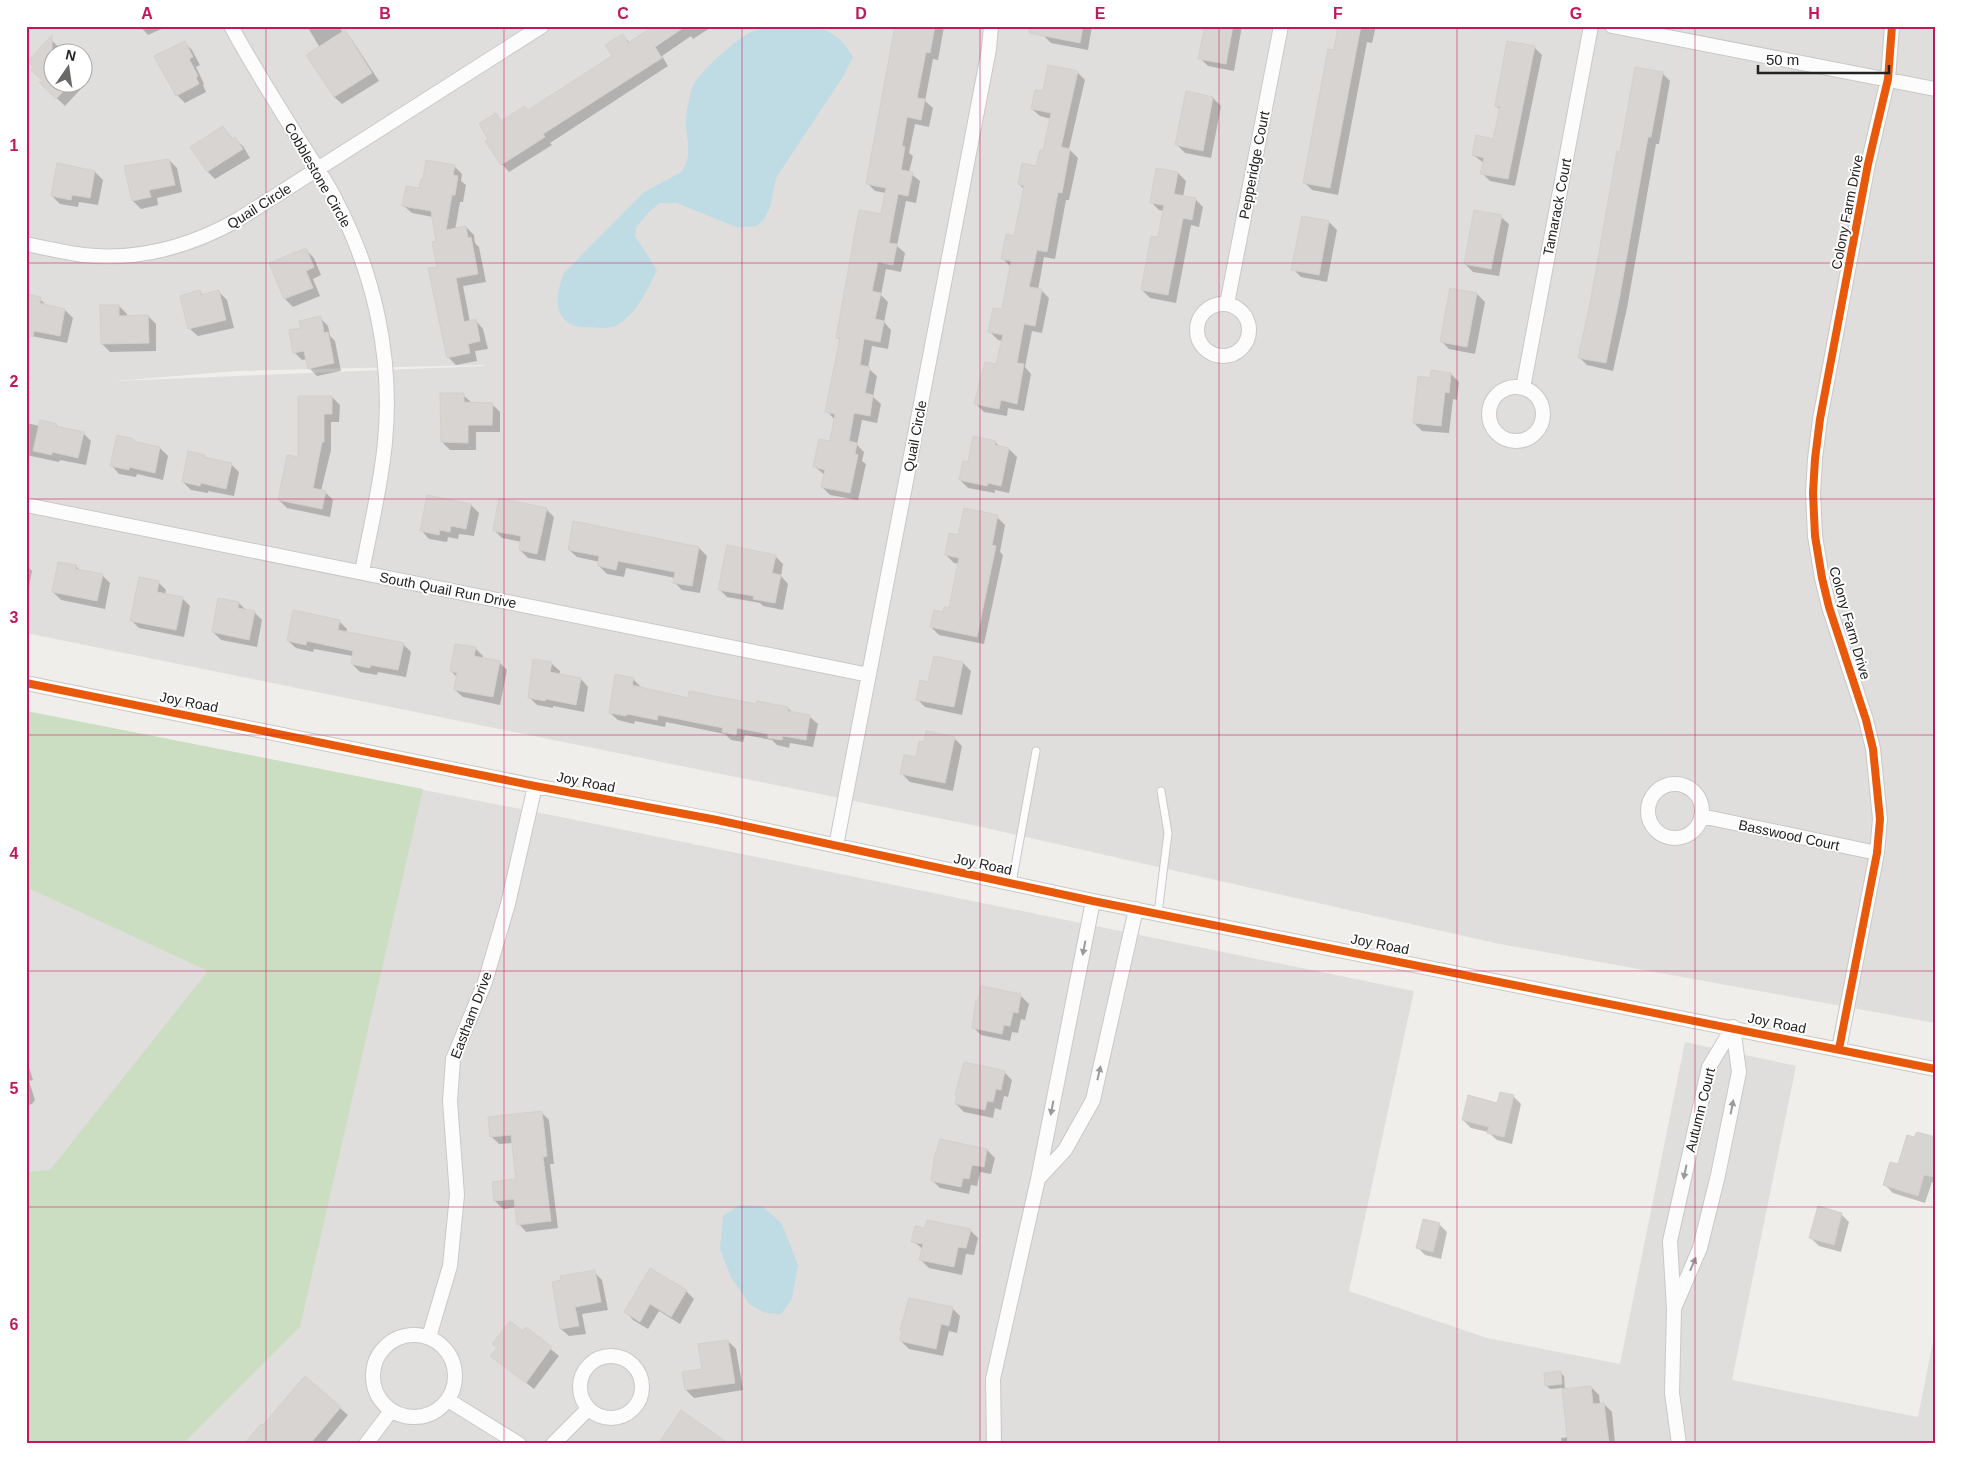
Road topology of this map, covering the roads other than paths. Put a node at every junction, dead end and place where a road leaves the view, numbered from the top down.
1 (230, 26) edge
2 (992, 26) edge
3 (1281, 26) edge
4 (1591, 26) edge
5 (1612, 26) edge
6 (1892, 26) edge
7 (538, 27) edge
8 (1888, 79) junction
9 (1935, 89) edge
10 (318, 169) junction
11 (26, 244) edge
12 (1226, 304) dead end
13 (1523, 388) dead end
14 (26, 505) edge
15 (362, 572) junction
16 (869, 675) junction
17 (26, 683) edge
18 (1036, 751) dead end
19 (535, 786) junction
20 (1161, 791) dead end
21 (1701, 816) dead end
22 (836, 846) junction
23 (1877, 853) junction
24 (1012, 883) junction
25 (1093, 900) junction
26 (1136, 909) junction
27 (1158, 913) junction
28 (1733, 1027) junction
29 (1839, 1049) junction
30 (1935, 1069) edge
31 (1038, 1179) junction
32 (1674, 1309) junction
33 (429, 1337) junction
34 (448, 1400) junction
35 (391, 1410) junction
36 (588, 1410) junction
37 (366, 1444) edge
38 (519, 1444) edge
39 (553, 1444) edge
40 (994, 1444) edge
41 (1679, 1444) edge

1 - 10 street, Cobblestone Circle
2 - 16 street, Quail Circle
3 - 12 street, Pepperidge Court
4 - 13 street, Tamarack Court
5 - 8 street
6 - 8 street, Colony Farm Drive
7 - 10 street, Quail Circle
8 - 9 street
8 - 23 street, Colony Farm Drive
10 - 11 street, Quail Circle
10 - 15 street, Cobblestone Circle
14 - 15 street, South Quail Run Drive
15 - 16 street, South Quail Run Drive
16 - 22 street, Quail Circle
17 - 19 street, Joy Road
18 - 24 lane
19 - 22 street, Joy Road
19 - 33 street, Eastham Drive
20 - 27 lane
21 - 23 street, Basswood Court
22 - 24 street, Joy Road
23 - 29 street, Colony Farm Drive
24 - 25 street, Joy Road
25 - 26 street, Joy Road
25 -> 31 street
26 - 27 street, Joy Road
31 -> 26 street
27 - 28 street, Joy Road
28 - 29 street, Joy Road
32 -> 28 street, Autumn Court
28 -> 32 street, Autumn Court
29 - 30 street, Joy Road
31 - 40 street
32 - 41 street, Autumn Court
33 - 34 street
33 - 35 street
34 - 35 street
34 - 38 street
35 - 37 street
36 - 36 street
36 - 39 street

